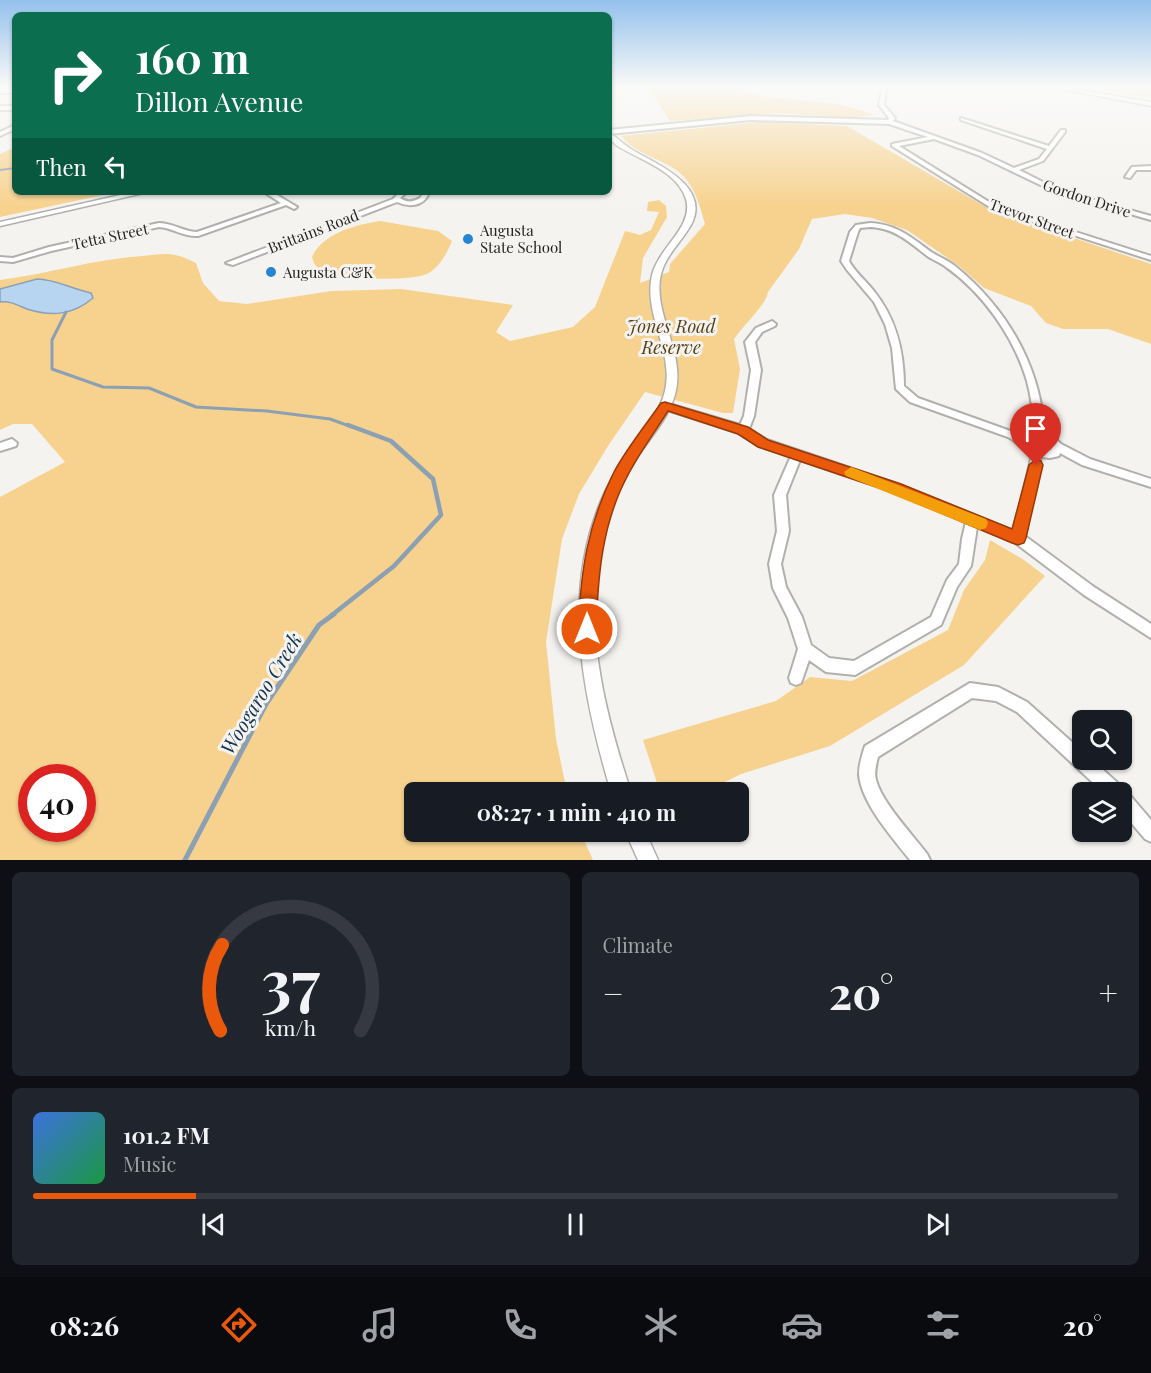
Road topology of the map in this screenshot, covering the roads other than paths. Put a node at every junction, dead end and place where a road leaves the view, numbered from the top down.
1 (670, 127) edge
2 (904, 127) edge
3 (987, 127) edge
4 (1063, 131) dead end
5 (612, 134) edge
6 (612, 137) edge
7 (933, 138) junction
8 (1050, 148) junction
9 (1151, 168) edge
10 (1015, 170) junction
11 (1128, 177) dead end
12 (130, 195) edge
13 (272, 195) edge
14 (398, 195) edge
15 (424, 195) edge
16 (396, 200) junction
17 (285, 203) junction
18 (294, 207) dead end
19 (1151, 219) edge
20 (0, 224) edge
21 (1151, 258) edge
22 (0, 259) edge
23 (230, 263) dead end
24 (772, 324) dead end
25 (665, 406) junction
26 (743, 430) junction
27 (1029, 434) junction
28 (12, 443) dead end
29 (0, 447) edge
30 (1056, 450) junction
31 (797, 454) junction
32 (1037, 454) junction
33 (1151, 483) edge
34 (973, 520) junction
35 (1018, 538) junction
36 (1151, 632) edge
37 (805, 649) junction
38 (796, 678) dead end
39 (618, 782) edge
40 (1104, 782) edge
41 (1132, 811) edge
42 (1151, 833) edge
43 (640, 842) edge
44 (648, 860) edge
45 (921, 860) edge

1 - 5 street
2 - 7 street, Gordon Drive
3 - 8 street
4 - 8 street
6 - 25 street
7 - 10 street, Gordon Drive
7 - 21 street, Trevor Street
8 - 10 street
9 - 11 street
10 - 19 street, Gordon Drive
12 - 20 street
13 - 17 street
14 - 16 street
15 - 16 street, Brittains Road
16 - 23 street, Brittains Road
17 - 18 street
17 - 22 street, Tetta Street
24 - 26 street
25 - 26 street
25 - 39 street
26 - 31 street
27 - 27 street
27 - 30 street
27 - 32 street
28 - 29 street
30 - 32 street
30 - 33 street
31 - 34 street
31 - 37 street
32 - 35 street
34 - 35 street
34 - 37 street
35 - 36 street
37 - 38 street
40 - 45 street
41 - 42 street
43 - 44 street

